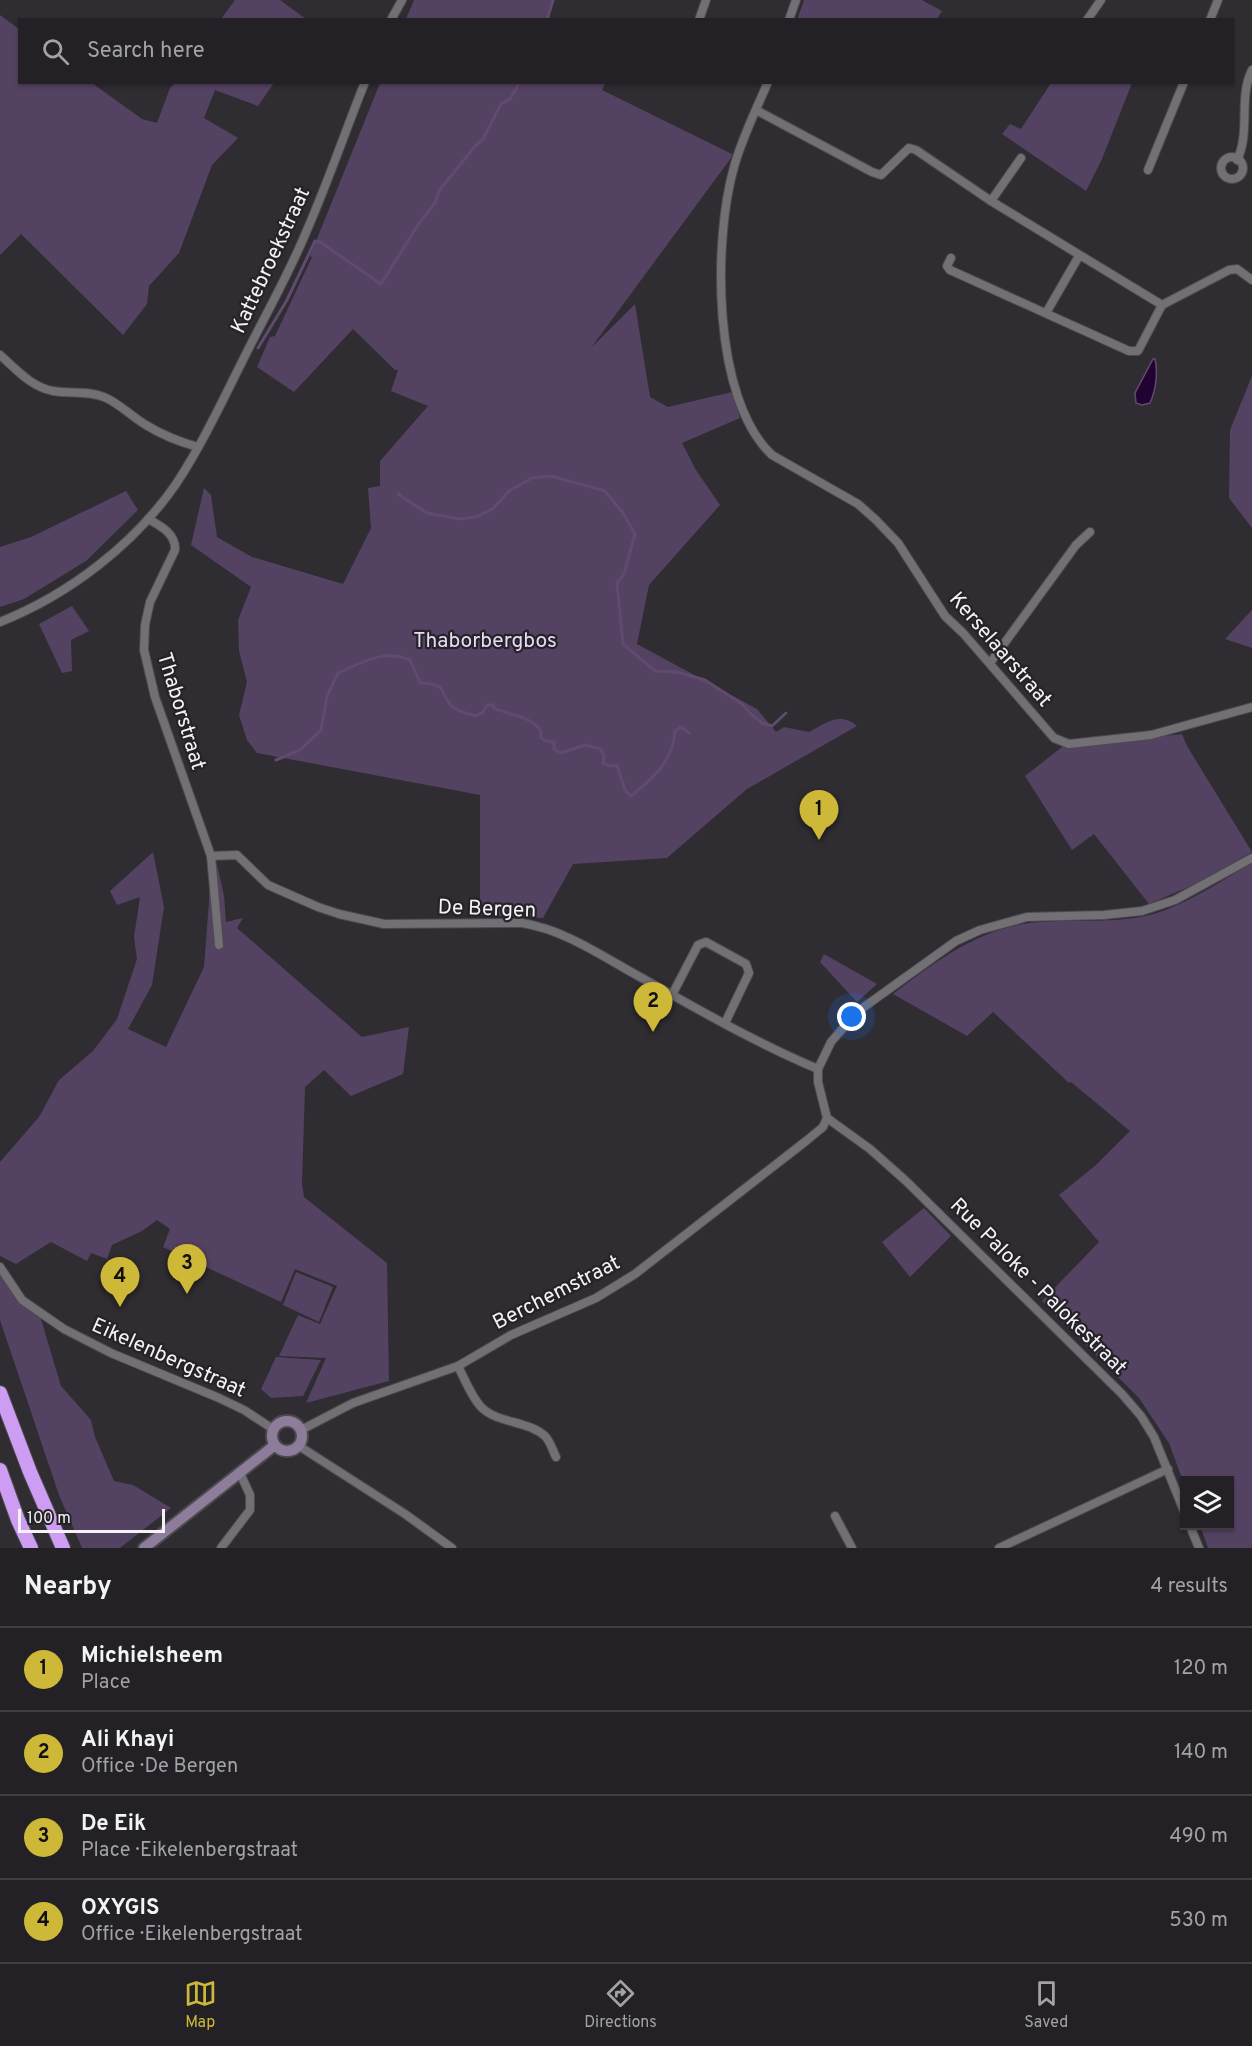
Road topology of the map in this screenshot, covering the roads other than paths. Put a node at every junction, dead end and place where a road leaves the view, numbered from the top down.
1 (402, 0) edge
2 (706, 0) edge
3 (796, 0) edge
4 (1101, 0) edge
5 (1218, 0) edge
6 (392, 18) edge
7 (700, 18) edge
8 (790, 18) edge
9 (1088, 18) edge
10 (1211, 18) edge
11 (1252, 70) edge
12 (363, 84) edge
13 (767, 84) edge
14 (1183, 84) edge
15 (756, 110) junction
16 (1021, 158) dead end
17 (1238, 160) dead end
18 (1148, 170) dead end
19 (991, 201) junction
20 (1079, 256) junction
21 (951, 258) dead end
22 (1252, 280) edge
23 (1162, 305) junction
24 (1046, 313) junction
25 (0, 355) edge
26 (198, 447) junction
27 (148, 519) junction
28 (1090, 531) dead end
29 (0, 622) edge
30 (990, 663) junction
31 (1252, 707) edge
32 (211, 856) junction
33 (1252, 858) edge
34 (219, 945) dead end
35 (672, 995) junction
36 (725, 1023) junction
37 (818, 1069) junction
38 (826, 1118) junction
39 (0, 1267) edge
40 (458, 1366) junction
41 (0, 1393) edge
42 (273, 1429) junction
43 (301, 1430) junction
44 (275, 1445) junction
45 (299, 1446) junction
46 (556, 1457) dead end
47 (1168, 1469) junction
48 (0, 1470) edge
49 (240, 1473) junction
50 (1180, 1499) edge
51 (834, 1516) dead end
52 (1192, 1530) edge
53 (32, 1548) edge
54 (63, 1548) edge
55 (144, 1548) edge
56 (221, 1548) edge
57 (452, 1548) edge
58 (852, 1548) edge
59 (999, 1548) edge
60 (1199, 1548) edge

1 - 6 street
2 - 7 street
3 - 8 street
4 - 9 street
5 - 10 street
11 - 17 street
12 - 26 street, Kattebroekstraat
13 - 15 street, Kerselaarstraat
14 - 18 street
15 - 19 street
15 - 30 street, Kerselaarstraat
16 - 19 street
19 - 20 street
20 - 23 street
20 - 24 street
21 - 24 street
22 - 23 street
23 - 24 street
25 - 26 street
26 - 27 street, Kattebroekstraat
27 - 29 street, Kattebroekstraat
27 - 32 street, Thaborstraat
28 - 30 street
30 - 31 street, Kerselaarstraat
32 - 34 street
32 - 35 street, De Bergen
33 - 37 street
35 - 36 street, De Bergen
35 - 36 street
36 - 37 street, De Bergen
37 - 38 street
38 - 40 street, Berchemstraat
38 - 47 street, Rue Paloke - Palokestraat
39 - 42 street, Eikelenbergstraat
40 - 43 street, Berchemstraat
40 - 46 street
41 - 54 highway
42 - 43 street
42 - 44 street
43 - 45 street
44 - 45 street
44 - 49 street
45 - 57 street
47 - 50 street, Rue Paloke - Palokestraat
47 - 59 street
48 - 53 highway
49 - 55 street
49 - 56 street
51 - 58 street
52 - 60 street

